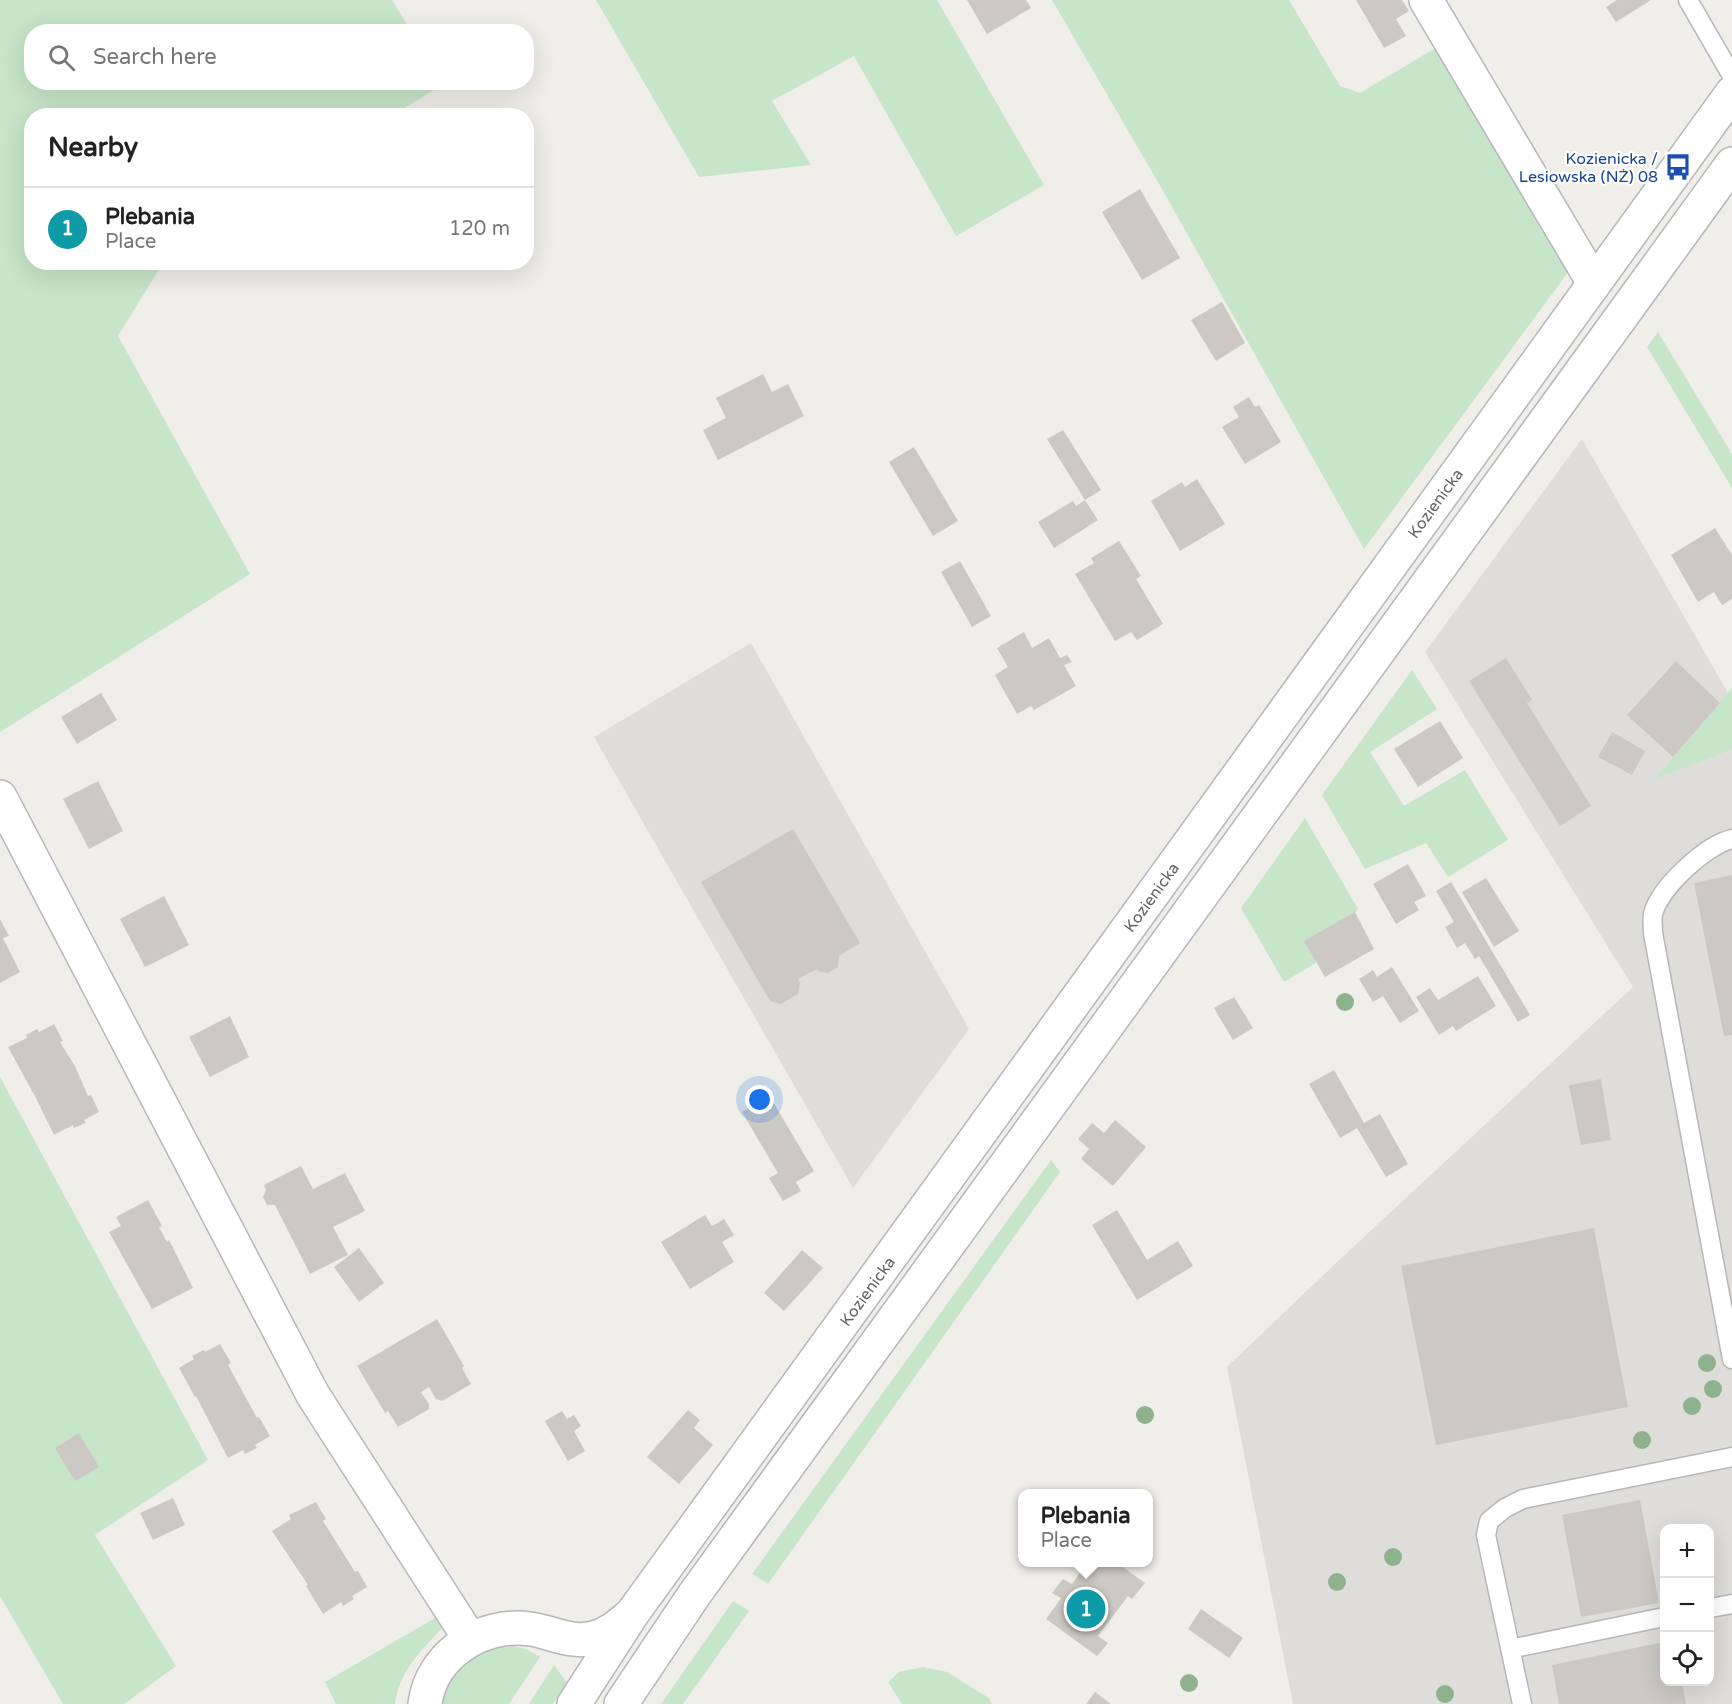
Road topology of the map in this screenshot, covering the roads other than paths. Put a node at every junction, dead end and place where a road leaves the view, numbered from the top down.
1 (1426, 0) edge
2 (1688, 0) edge
3 (1732, 76) edge
4 (1732, 93) edge
5 (1732, 164) edge
6 (1594, 283) junction
7 (0, 797) edge
8 (1732, 839) edge
9 (1732, 1359) edge
10 (1732, 1457) edge
11 (1732, 1604) edge
12 (1714, 1607) edge
13 (632, 1614) junction
14 (1660, 1618) edge
15 (470, 1639) junction
16 (564, 1639) junction
17 (1510, 1649) junction
18 (585, 1697) edge
19 (425, 1704) edge
20 (621, 1704) edge
21 (1522, 1704) edge

1 - 6 main road
2 - 3 lane
4 - 6 main road, Kozienicka
5 - 20 main road
6 - 13 main road, Kozienicka
7 - 15 main road
8 - 9 lane
10 - 17 lane
11 - 12 lane
13 - 16 main road
13 - 18 main road, Kozienicka
14 - 17 lane
15 - 16 main road
15 - 19 main road
16 - 18 main road
17 - 21 lane

